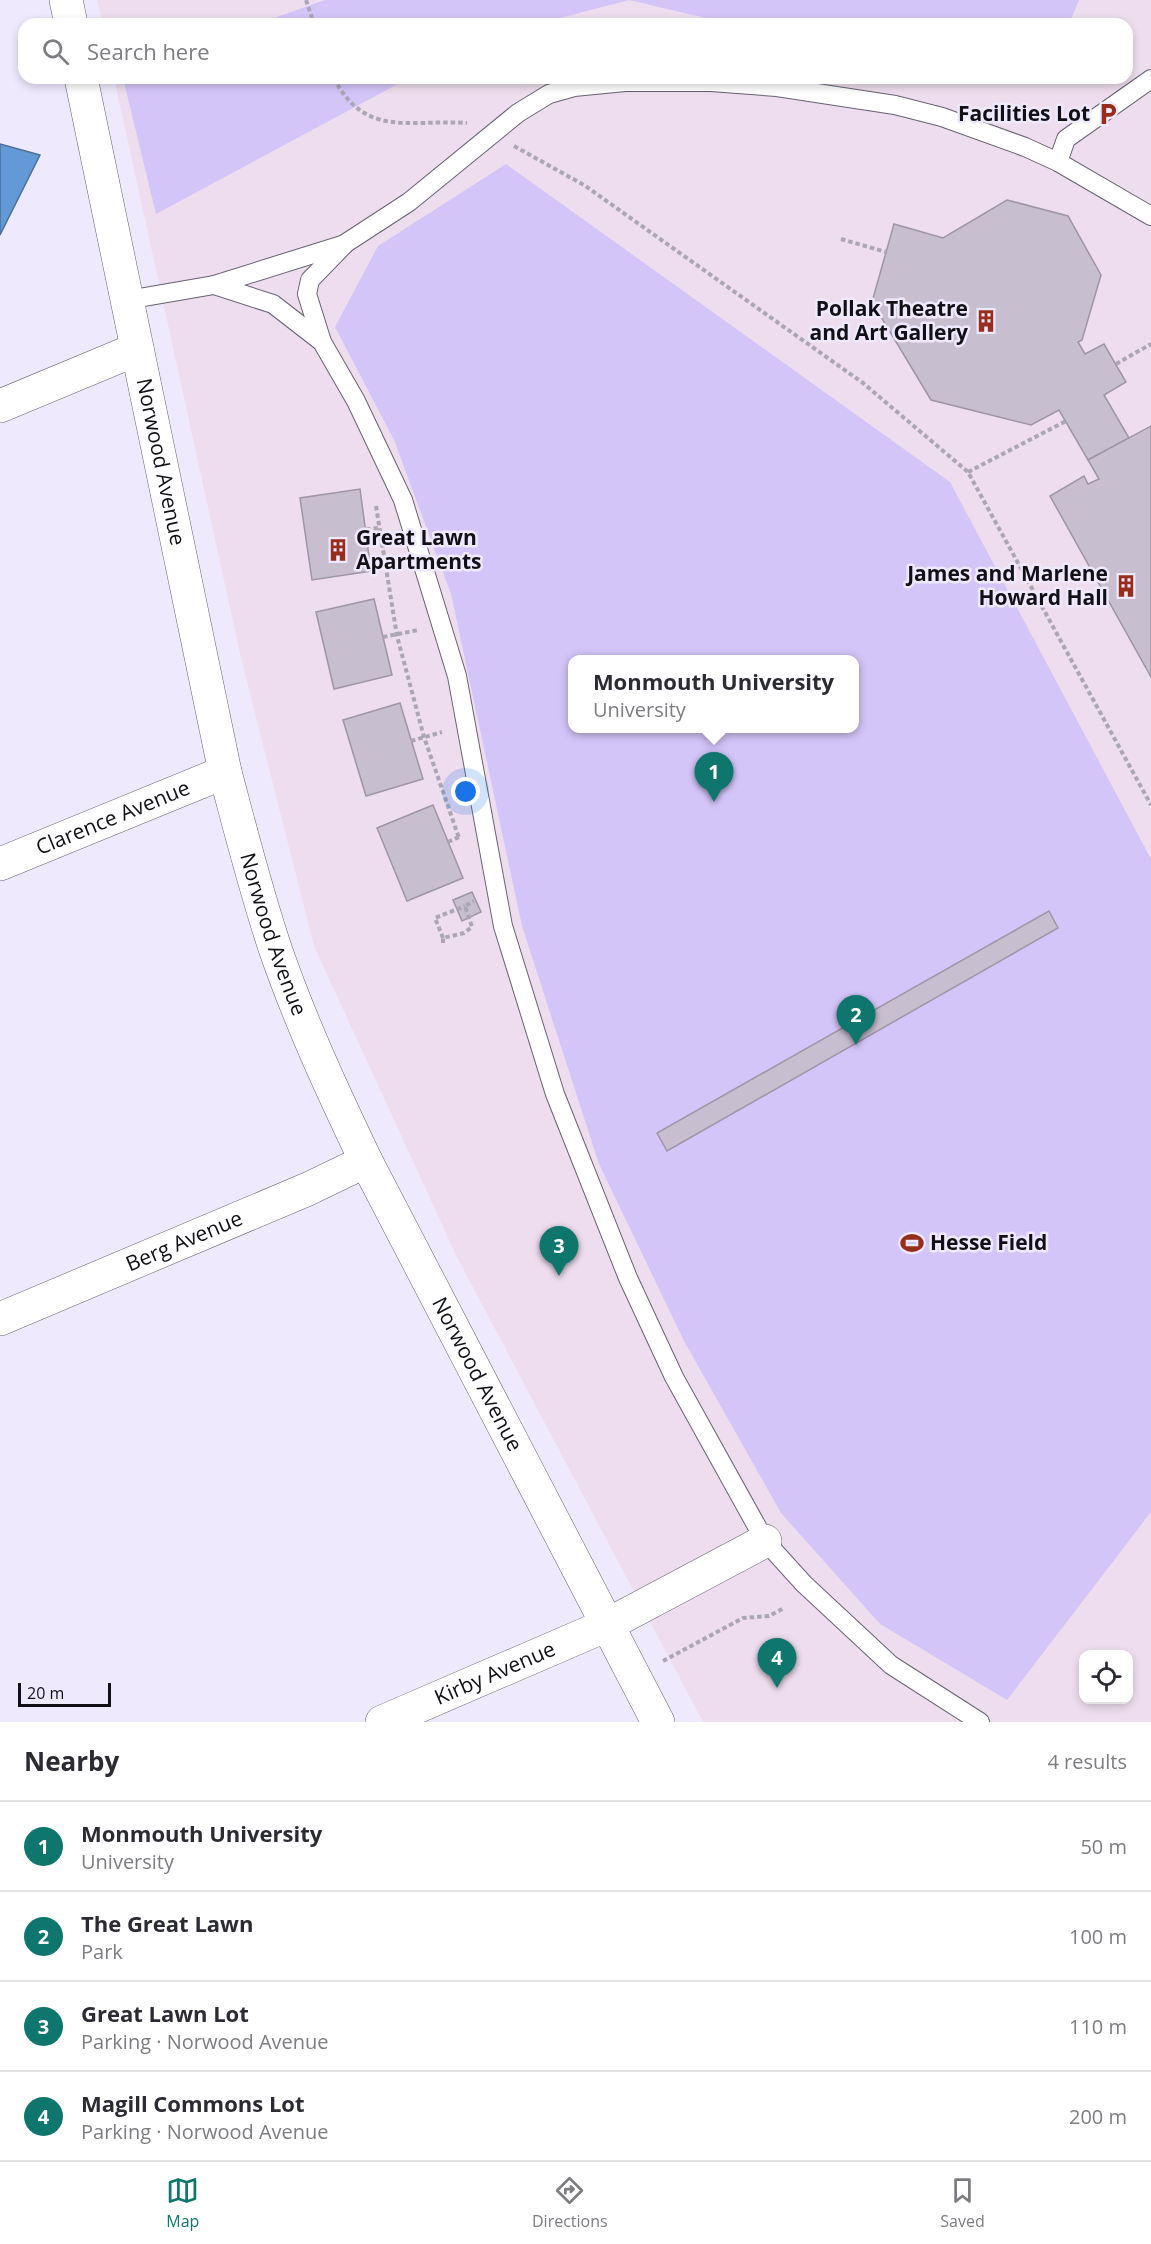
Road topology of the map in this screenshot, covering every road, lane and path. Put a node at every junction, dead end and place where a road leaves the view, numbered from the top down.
1 (66, 0) edge
2 (306, 0) edge
3 (69, 18) edge
4 (312, 18) edge
5 (1151, 79) edge
6 (82, 84) edge
7 (337, 84) edge
8 (605, 84) edge
9 (737, 84) edge
10 (492, 132) junction
11 (1058, 162) junction
12 (1151, 216) edge
13 (841, 239) dead end
14 (346, 243) junction
15 (886, 252) dead end
16 (214, 285) junction
17 (127, 300) junction
18 (322, 342) junction
19 (1151, 344) edge
20 (136, 350) junction
21 (1116, 364) dead end
22 (0, 406) edge
23 (1066, 420) dead end
24 (968, 472) junction
25 (375, 496) dead end
26 (379, 528) junction
27 (366, 529) dead end
28 (442, 623) junction
29 (397, 636) junction
30 (383, 637) dead end
31 (465, 725) junction
32 (424, 737) junction
33 (411, 741) dead end
34 (225, 772) junction
35 (1149, 797) edge
36 (1151, 806) edge
37 (463, 846) dead end
38 (0, 864) edge
39 (481, 896) dead end
40 (465, 906) junction
41 (366, 1161) junction
42 (0, 1319) edge
43 (765, 1541) junction
44 (784, 1608) dead end
45 (607, 1625) junction
46 (660, 1663) dead end
47 (382, 1722) edge
48 (658, 1722) edge
49 (980, 1722) edge

1 - 3 main road
2 - 4 path
5 - 11 lane
6 - 17 main road, Norwood Avenue
7 - 10 path
8 - 10 lane
9 - 11 lane
10 - 14 lane
10 - 24 path
11 - 12 lane
13 - 15 path
14 - 16 lane
14 - 18 lane
16 - 17 lane
16 - 18 lane
17 - 20 main road, Norwood Avenue
18 - 28 lane
19 - 21 path
20 - 22 main road
20 - 34 main road, Norwood Avenue
23 - 24 path
24 - 35 path
25 - 26 path
26 - 27 path
26 - 29 path
28 - 29 path
28 - 31 lane
29 - 30 path
29 - 32 path
31 - 32 path
31 - 43 lane
32 - 33 path
32 - 37 path
34 - 38 main road, Clarence Avenue
34 - 41 main road, Norwood Avenue
35 - 36 path
39 - 40 path
40 - 40 path
41 - 42 main road, Berg Avenue
41 - 45 main road, Norwood Avenue
43 - 45 main road, Kirby Avenue
43 - 49 lane
44 - 46 path
45 - 47 main road, Kirby Avenue
45 - 48 main road, Norwood Avenue

